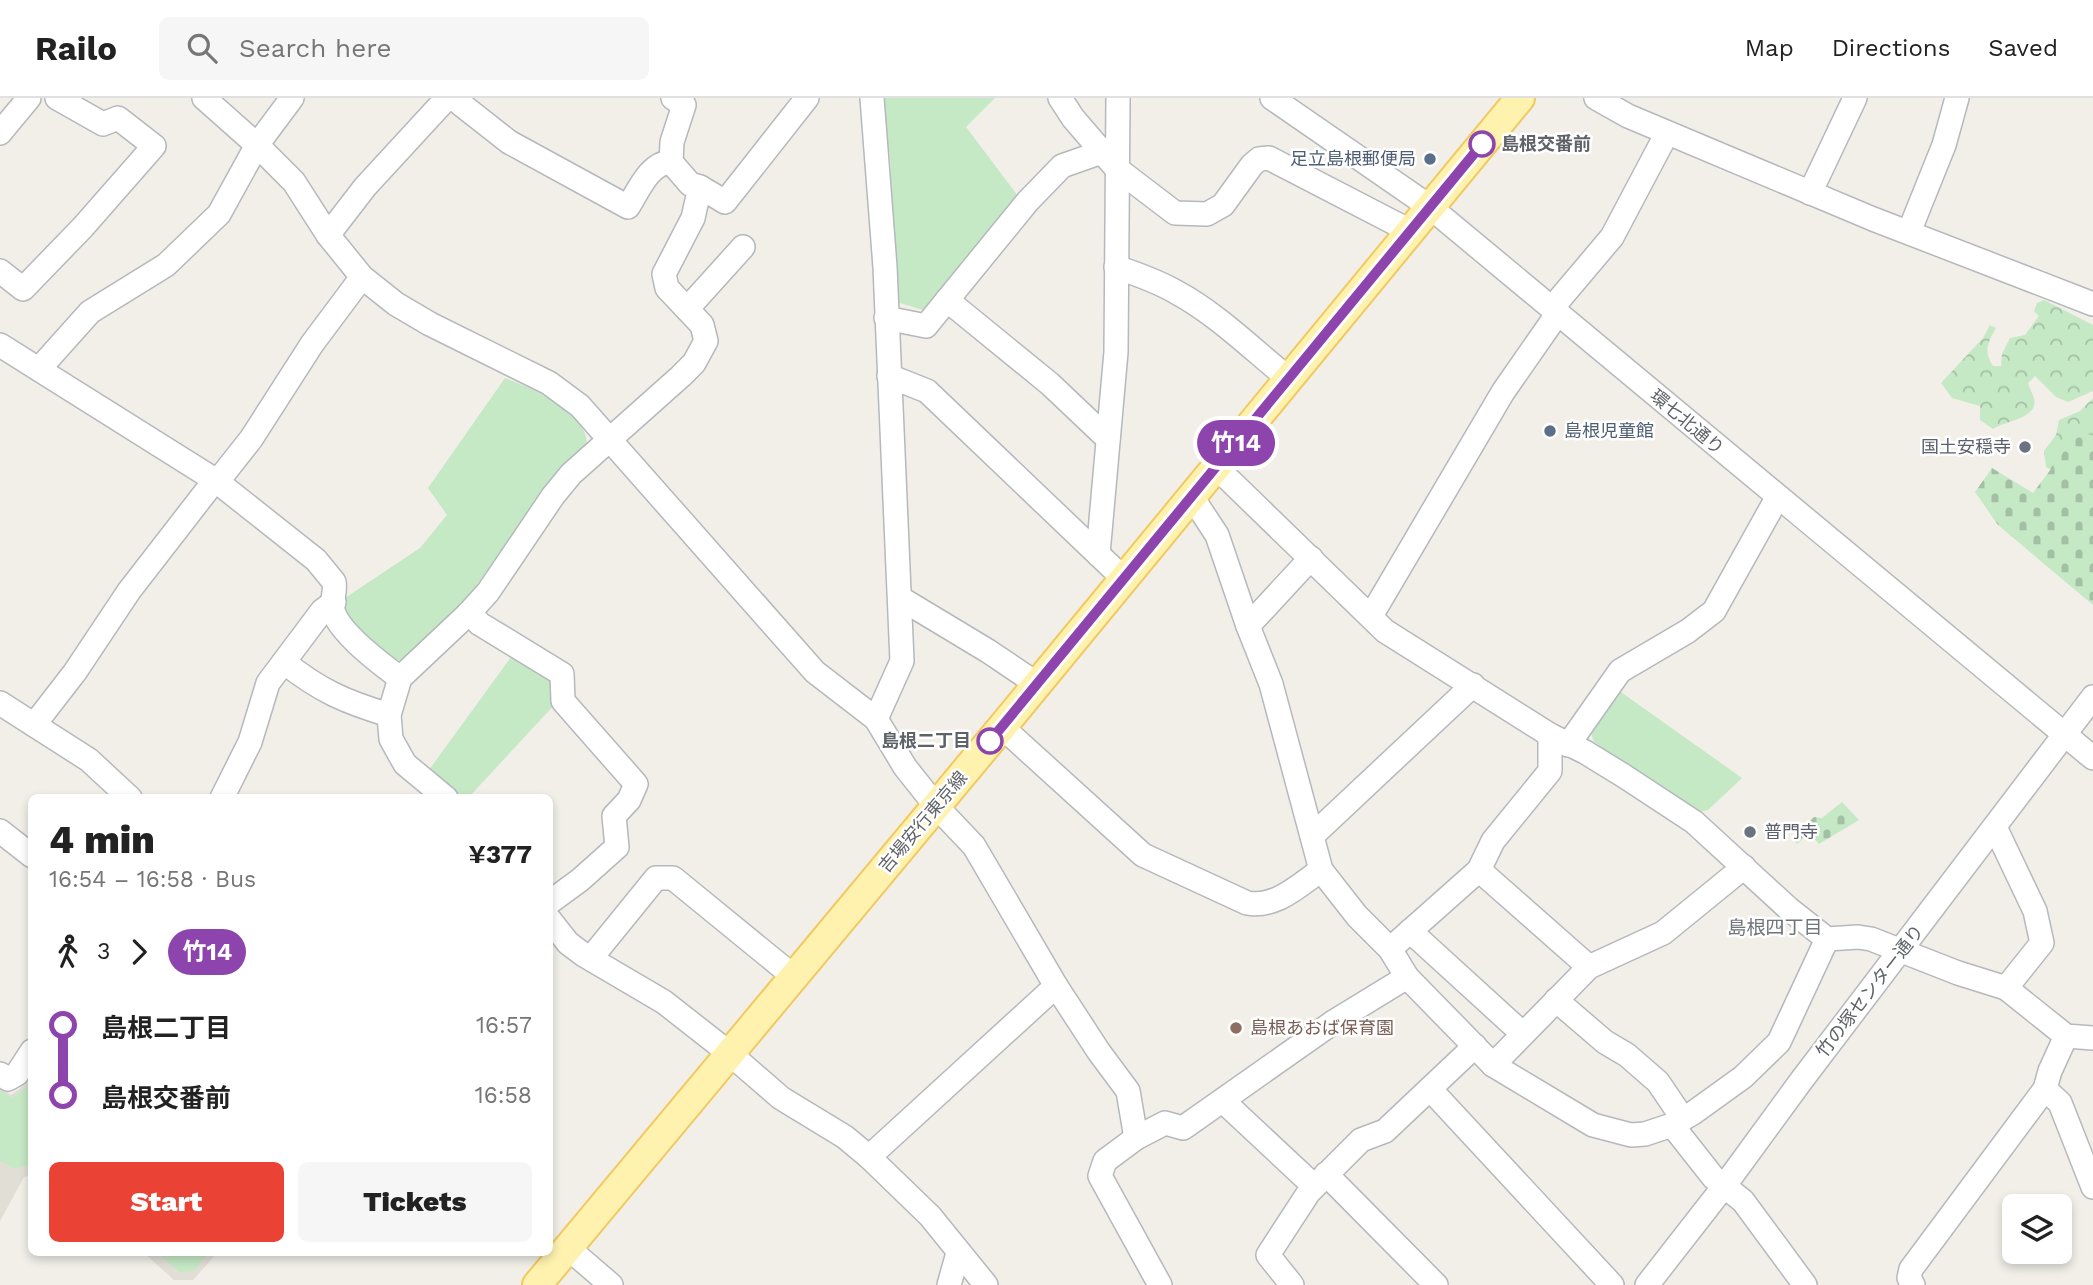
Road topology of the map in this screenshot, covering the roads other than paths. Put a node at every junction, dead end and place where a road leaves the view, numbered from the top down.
1 (29, 98) edge
2 (57, 98) edge
3 (204, 98) edge
4 (292, 98) edge
5 (447, 98) edge
6 (453, 98) edge
7 (673, 98) edge
8 (807, 98) edge
9 (872, 98) edge
10 (1060, 98) edge
11 (1118, 98) edge
12 (1272, 98) edge
13 (1520, 98) edge
14 (1596, 98) edge
15 (1855, 98) edge
16 (1957, 98) edge
17 (1300, 106) edge
18 (0, 133) edge
19 (1667, 133) junction
20 (257, 145) junction
21 (1112, 155) junction
22 (671, 162) junction
23 (700, 187) junction
24 (1810, 193) junction
25 (1430, 207) junction
26 (1410, 231) junction
27 (1909, 232) junction
28 (328, 235) junction
29 (743, 247) dead end
30 (1116, 267) junction
31 (0, 271) edge
32 (362, 277) junction
33 (947, 300) junction
34 (2093, 304) edge
35 (687, 310) junction
36 (1555, 310) junction
37 (886, 318) junction
38 (0, 345) edge
39 (38, 369) junction
40 (889, 376) junction
41 (1289, 379) junction
42 (1108, 439) junction
43 (609, 441) junction
44 (1216, 467) junction
45 (216, 481) junction
46 (1192, 497) junction
47 (1777, 498) junction
48 (1098, 554) junction
49 (1311, 558) junction
50 (1125, 579) junction
51 (900, 598) junction
52 (334, 602) junction
53 (469, 613) junction
54 (1371, 616) junction
55 (1248, 626) junction
56 (284, 663) junction
57 (400, 678) junction
58 (1037, 684) junction
59 (1473, 685) junction
60 (2093, 697) edge
61 (0, 703) edge
62 (389, 715) junction
63 (876, 719) junction
64 (34, 725) junction
65 (1002, 727) junction
66 (2064, 736) junction
67 (1559, 740) junction
68 (2093, 758) edge
69 (126, 794) edge
70 (224, 794) edge
71 (441, 794) edge
72 (936, 806) junction
73 (1995, 827) junction
74 (0, 831) edge
75 (1312, 836) junction
76 (28, 853) edge
77 (1744, 867) junction
78 (1321, 870) junction
79 (1479, 870) junction
80 (553, 900) edge
81 (553, 924) edge
82 (1410, 931) junction
83 (1827, 939) junction
84 (1390, 949) junction
85 (1902, 950) junction
86 (591, 958) junction
87 (1589, 967) junction
88 (793, 976) junction
89 (1407, 976) junction
90 (1056, 986) junction
91 (2006, 988) junction
92 (1556, 1000) junction
93 (1523, 1034) junction
94 (2066, 1036) junction
95 (2093, 1038) edge
96 (1475, 1046) junction
97 (729, 1053) junction
98 (28, 1057) edge
99 (1493, 1065) junction
100 (0, 1074) edge
101 (2045, 1088) junction
102 (1430, 1089) junction
103 (1223, 1101) junction
104 (1677, 1122) junction
105 (1136, 1138) junction
106 (869, 1157) junction
107 (1320, 1180) junction
108 (1726, 1185) junction
109 (2093, 1187) edge
110 (559, 1251) edge
111 (958, 1253) junction
112 (537, 1285) edge
113 (611, 1285) edge
114 (949, 1285) edge
115 (986, 1285) edge
116 (1160, 1285) edge
117 (1292, 1285) edge
118 (1436, 1285) edge
119 (1612, 1285) edge
120 (1647, 1285) edge
121 (1805, 1285) edge
122 (1913, 1285) edge

1 - 18 street
2 - 31 street
3 - 20 street
4 - 20 street
5 - 28 street
6 - 22 street
7 - 22 street
8 - 23 street
9 - 37 street
10 - 21 street
11 - 21 street
12 - 17 street, 環七北通り
13 - 25 main road, 吉場安行東京線
14 - 19 street
15 - 24 street
16 - 27 street
17 - 25 street, 環七北通り
19 - 24 street
19 - 36 street
20 - 28 street
20 - 39 street
21 - 26 street
21 - 30 street
21 - 33 street
22 - 23 street
23 - 35 street
24 - 27 street
25 - 26 main road, 吉場安行東京線
25 - 36 street, 環七北通り
26 - 41 main road, 吉場安行東京線
27 - 34 street
28 - 32 street
29 - 35 street
30 - 41 street
30 - 42 street
32 - 43 street
32 - 45 street
33 - 37 street
33 - 42 street
35 - 43 street
36 - 47 street, 環七北通り
36 - 54 street
37 - 40 street
38 - 39 street
39 - 45 street
40 - 48 street
40 - 51 street
41 - 44 main road, 吉場安行東京線
42 - 48 street
43 - 53 street
43 - 63 street
44 - 46 main road, 吉場安行東京線
44 - 49 street
45 - 52 street
45 - 64 street
46 - 50 main road, 吉場安行東京線
46 - 55 street
47 - 66 street, 環七北通り
47 - 67 street
48 - 50 street
49 - 54 street
49 - 55 street
50 - 58 main road, 吉場安行東京線
51 - 58 street
51 - 63 street
52 - 56 street
52 - 57 street
53 - 57 street
53 - 80 street
54 - 59 street
55 - 75 street
56 - 62 street
56 - 70 street
57 - 62 street
58 - 65 main road, 吉場安行東京線
59 - 67 street
59 - 75 street
60 - 66 street, 竹の塚センター通り
61 - 64 street
62 - 71 street
63 - 72 street
64 - 69 street
65 - 72 main road, 吉場安行東京線
65 - 78 street
66 - 68 street, 環七北通り
66 - 73 street, 竹の塚センター通り
67 - 77 street
67 - 79 street
72 - 88 main road, 吉場安行東京線
72 - 90 street
73 - 85 street, 竹の塚センター通り
73 - 91 street
74 - 76 street
75 - 78 street
77 - 83 street
77 - 87 street
78 - 84 street
79 - 82 street
79 - 87 street
81 - 86 street
82 - 84 street
82 - 93 street
83 - 85 street
83 - 104 street
84 - 89 street
85 - 91 street
85 - 108 street, 竹の塚センター通り
86 - 88 street
86 - 97 street
87 - 92 street
88 - 97 main road, 吉場安行東京線
89 - 96 street
89 - 103 street
90 - 105 street
90 - 106 street
91 - 94 street
92 - 93 street
92 - 104 street
93 - 99 street
94 - 95 street
94 - 101 street
96 - 99 street
96 - 102 street
97 - 106 street
97 - 110 main road, 吉場安行東京線
98 - 100 street
99 - 104 street
101 - 109 street
101 - 122 street
102 - 107 street
102 - 119 street
103 - 105 street
103 - 107 street
104 - 108 street
105 - 116 street
106 - 111 street
107 - 117 street
107 - 118 street
108 - 120 street, 竹の塚センター通り
108 - 121 street
110 - 112 main road, 吉場安行東京線
110 - 113 street
111 - 114 street
111 - 115 street

